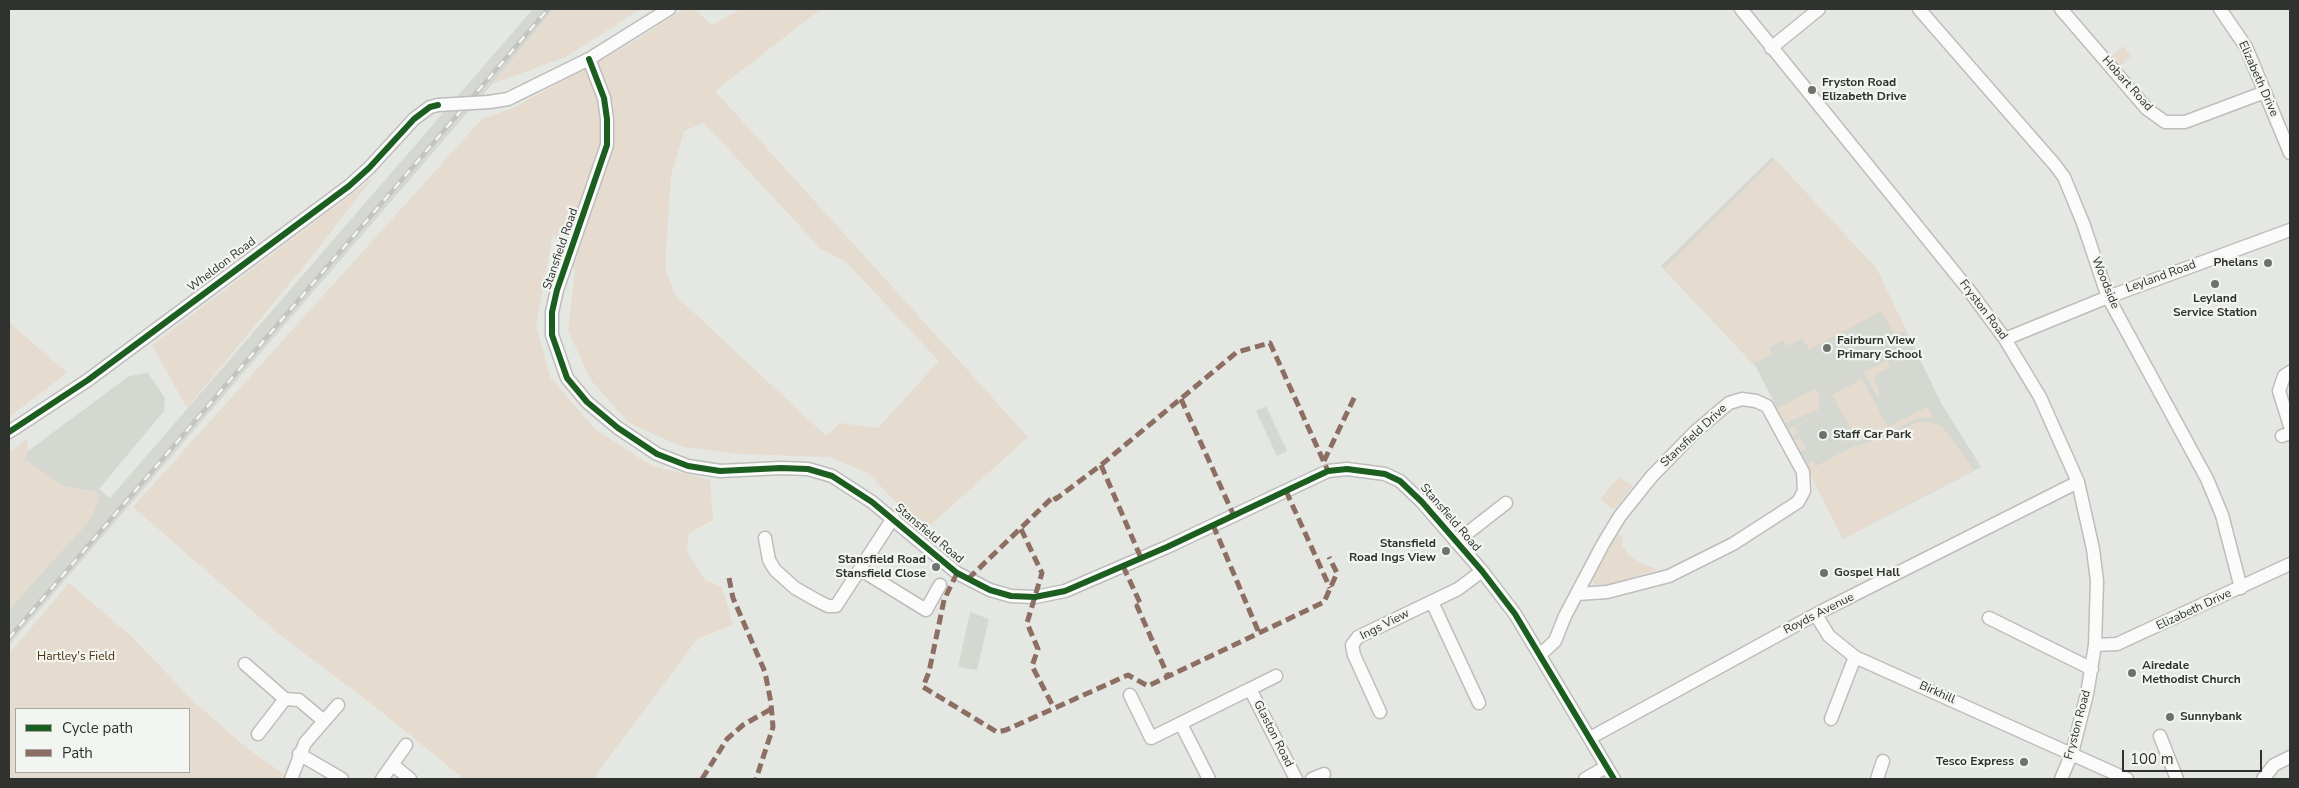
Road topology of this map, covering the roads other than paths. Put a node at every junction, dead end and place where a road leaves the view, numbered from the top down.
1 (669, 9) edge
2 (1741, 9) edge
3 (1819, 9) edge
4 (1919, 9) edge
5 (2061, 9) edge
6 (2220, 9) edge
7 (1771, 48) junction
8 (589, 59) junction
9 (2265, 92) junction
10 (2290, 153) edge
11 (2290, 230) edge
12 (2108, 297) junction
13 (2006, 339) junction
14 (2290, 372) edge
15 (2290, 426) edge
16 (9, 432) edge
17 (2078, 482) junction
18 (1506, 503) dead end
19 (893, 518) junction
20 (765, 538) dead end
21 (1456, 542) junction
22 (2290, 564) edge
23 (860, 570) junction
24 (1482, 571) junction
25 (940, 585) dead end
26 (2241, 588) junction
27 (1577, 594) junction
28 (1432, 602) junction
29 (1816, 615) junction
30 (1989, 618) dead end
31 (2095, 645) junction
32 (1540, 654) junction
33 (1855, 657) junction
34 (245, 664) dead end
35 (2092, 669) junction
36 (1276, 676) dead end
37 (1250, 689) junction
38 (1130, 695) dead end
39 (285, 699) junction
40 (1479, 703) dead end
41 (338, 705) dead end
42 (1380, 712) dead end
43 (1831, 719) dead end
44 (324, 721) junction
45 (1181, 724) junction
46 (258, 734) dead end
47 (2160, 736) dead end
48 (1590, 738) junction
49 (406, 745) dead end
50 (2072, 753) junction
51 (299, 754) junction
52 (2290, 758) edge
53 (1883, 760) dead end
54 (393, 766) junction
55 (1606, 767) junction
56 (291, 779) edge
57 (342, 779) edge
58 (382, 779) edge
59 (410, 779) edge
60 (1209, 779) edge
61 (1296, 779) edge
62 (1585, 779) edge
63 (1614, 779) edge
64 (1877, 779) edge
65 (2061, 779) edge
66 (2127, 779) edge
67 (2177, 779) edge
68 (2263, 779) edge

1 - 8 street, Wheldon Road
2 - 7 street, Fryston Road
3 - 7 street
4 - 12 street, Woodside
5 - 9 street, Hobart Road
6 - 9 street, Elizabeth Drive
7 - 13 street, Fryston Road
8 - 16 street, Wheldon Road, bridge
8 - 19 street, Stansfield Road
9 - 10 street, Elizabeth Drive
11 - 12 street, Leyland Road
12 - 13 street, Leyland Road
12 - 26 street, Woodside
13 - 17 street, Fryston Road
14 - 15 street
17 - 29 street, Royds Avenue
17 - 31 street, Fryston Road
18 - 21 street
19 - 21 street, Stansfield Road
19 - 23 street
20 - 23 street
21 - 24 street, Stansfield Road
22 - 26 street, Elizabeth Drive
23 - 25 street
24 - 28 street, Ings View
24 - 32 street, Stansfield Road
26 - 31 street, Elizabeth Drive
27 - 27 street, Stansfield Drive
27 - 32 street, Stansfield Drive
28 - 40 street
28 - 42 street, Ings View
29 - 33 street, Birkhill
29 - 48 street, Royds Avenue
30 - 35 street
31 - 35 street, Fryston Road
32 - 48 street, Stansfield Road
33 - 43 street
33 - 50 street, Birkhill
34 - 39 street
35 - 50 street, Fryston Road
36 - 37 street, Glaston Road
37 - 45 street, Glaston Road
37 - 61 street, Glaston Road
38 - 45 street, Glaston Road
39 - 44 street
39 - 46 street
41 - 44 street
44 - 51 street
45 - 60 street
47 - 67 street
48 - 55 street, Stansfield Road
49 - 54 street
50 - 65 street, Fryston Road
50 - 66 street, Birkhill
51 - 56 street
51 - 57 street
52 - 68 street
53 - 64 street
54 - 58 street
54 - 59 street
55 - 62 street
55 - 63 street, Stansfield Road

